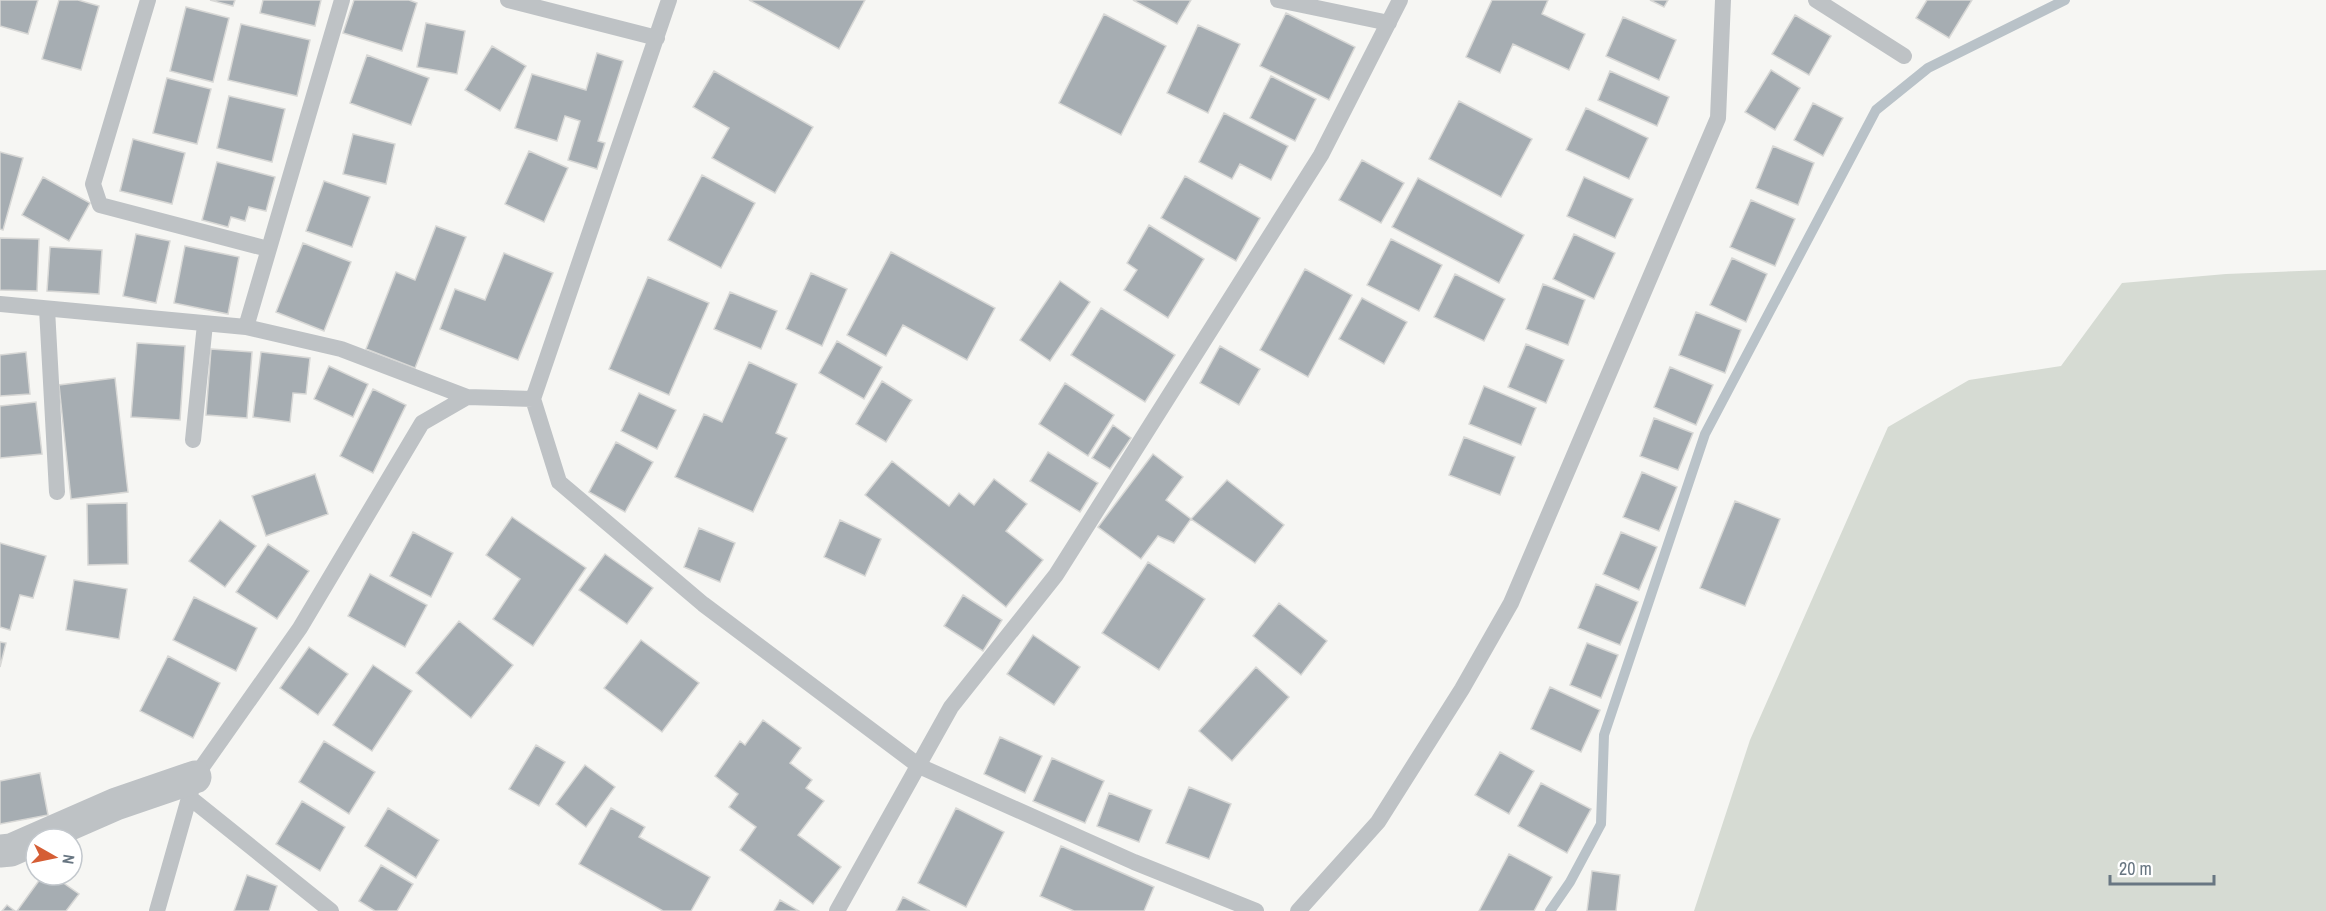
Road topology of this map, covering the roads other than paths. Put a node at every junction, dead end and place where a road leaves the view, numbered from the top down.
1 (148, 0) edge
2 (342, 0) edge
3 (507, 0) edge
4 (669, 0) edge
5 (1278, 0) edge
6 (1400, 0) edge
7 (1723, 0) edge
8 (1816, 0) edge
9 (1389, 23) junction
10 (657, 38) junction
11 (1904, 56) dead end
12 (268, 249) junction
13 (0, 304) edge
14 (47, 309) junction
15 (205, 324) junction
16 (246, 327) junction
17 (467, 397) junction
18 (533, 399) junction
19 (193, 440) dead end
20 (57, 492) dead end
21 (919, 766) junction
22 (192, 787) junction
23 (63, 827) edge
24 (24, 844) edge
25 (0, 850) edge
26 (157, 911) edge
27 (331, 911) edge
28 (837, 911) edge
29 (1256, 911) edge
30 (1298, 911) edge

1 - 12 lane
2 - 12 lane
3 - 10 lane
4 - 10 lane
5 - 9 lane
6 - 9 lane
7 - 30 lane
8 - 11 lane
9 - 21 lane
10 - 18 lane
12 - 16 lane
13 - 14 lane
14 - 15 lane
14 - 20 lane
15 - 16 lane
15 - 19 lane
16 - 17 lane
17 - 18 lane
17 - 22 lane
18 - 21 lane
21 - 28 lane
21 - 29 lane
22 - 23 street
22 - 26 lane
22 - 27 lane
24 - 25 street

